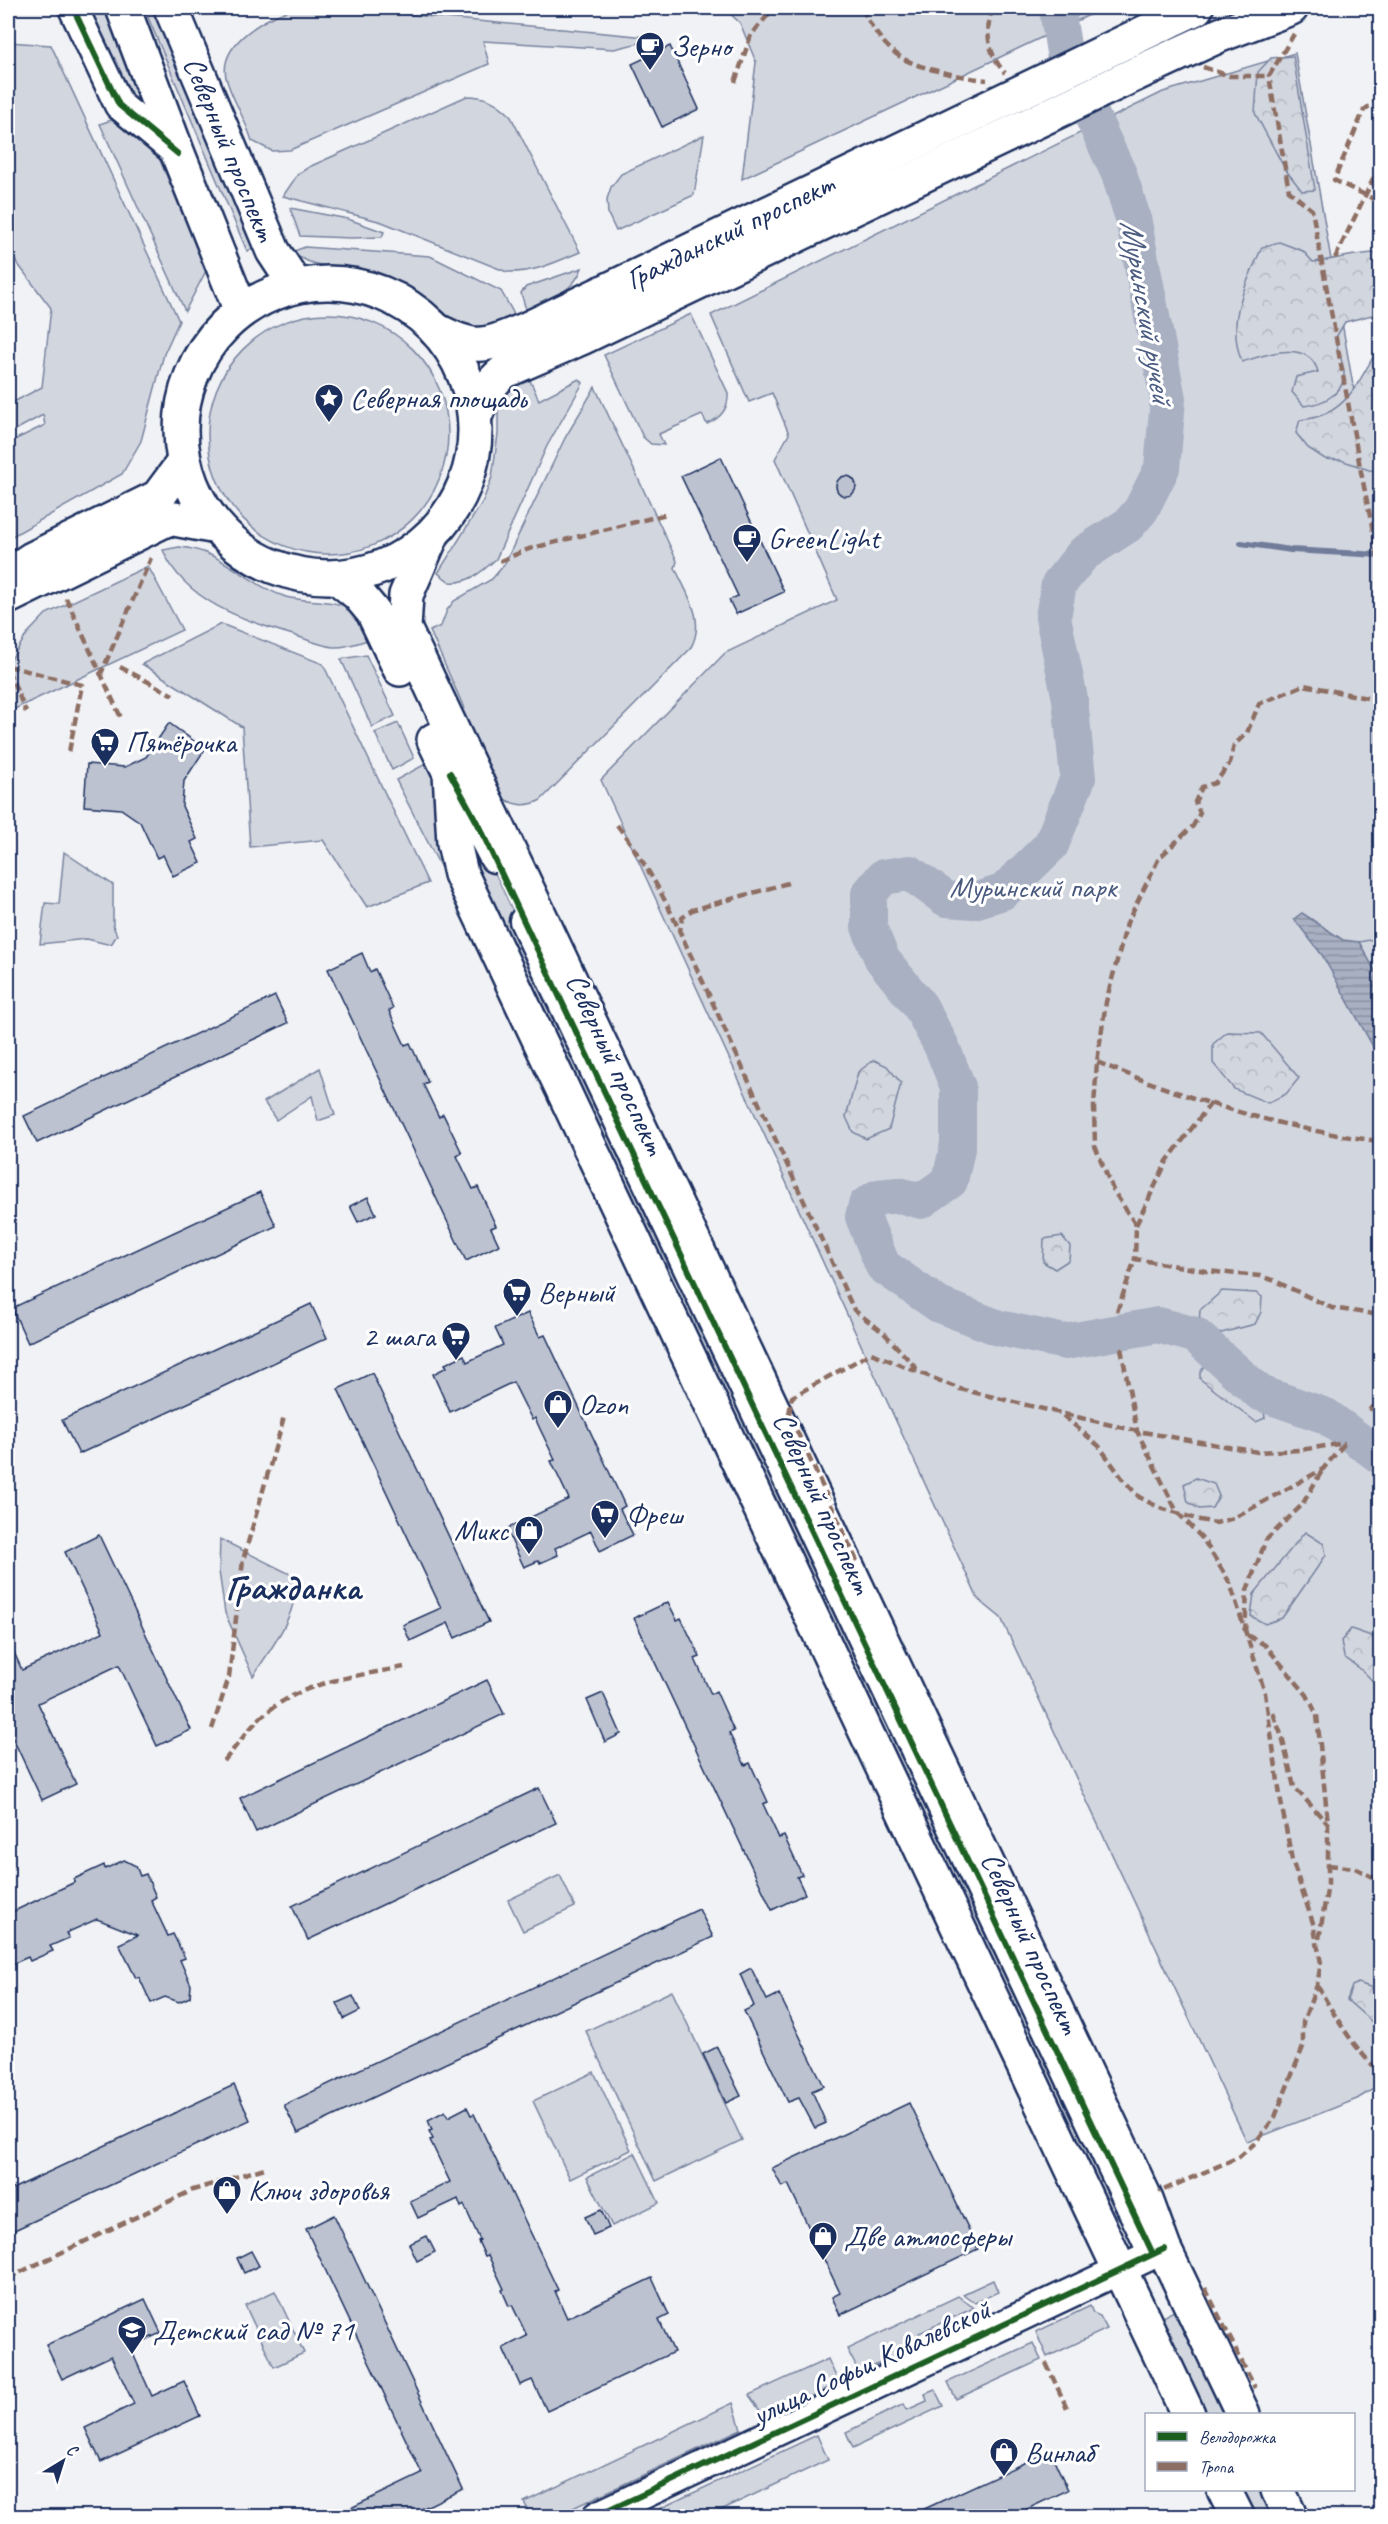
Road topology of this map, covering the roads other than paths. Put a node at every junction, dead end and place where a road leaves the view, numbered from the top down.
1 (73, 8) edge
2 (123, 8) edge
3 (171, 8) edge
4 (1196, 8) edge
5 (1291, 8) edge
6 (178, 154) junction
7 (296, 286) junction
8 (241, 311) junction
9 (436, 330) junction
10 (475, 416) junction
11 (184, 462) junction
12 (217, 527) junction
13 (432, 535) junction
14 (338, 578) junction
15 (14, 582) edge
16 (450, 773) junction
17 (1159, 2251) junction
18 (1120, 2270) junction
19 (1187, 2413) edge
20 (1242, 2413) edge
21 (1224, 2491) edge
22 (1278, 2491) edge
23 (597, 2517) edge
24 (1237, 2517) edge
25 (1290, 2517) edge

1 - 6 street
2 - 6 main road, Северный проспект
3 - 7 main road, Северный проспект
4 - 9 main road, Гражданский проспект
5 - 10 main road, Гражданский проспект
6 - 8 main road, Северный проспект
7 - 8 main road
7 - 9 main road
8 - 11 main road
9 - 10 main road
10 - 13 main road
11 - 12 main road
11 - 15 main road
12 - 14 main road
12 - 15 main road
13 - 14 main road
13 - 17 main road, Северный проспект
14 - 16 main road, Северный проспект
16 - 17 street, Северный проспект
16 - 18 main road, Северный проспект
17 - 18 street, улица Софьи Ковалевской
17 - 20 main road, Северный проспект
18 - 19 main road, Северный проспект
18 - 23 street, улица Софьи Ковалевской
21 - 24 main road
22 - 25 main road

